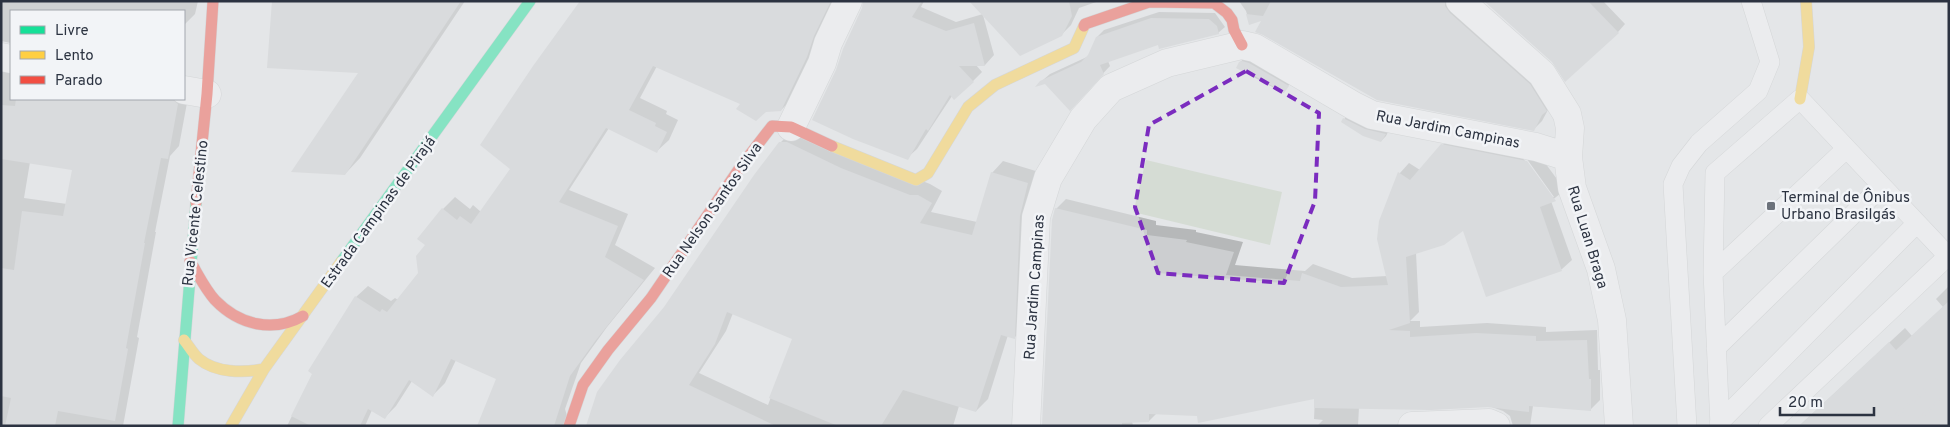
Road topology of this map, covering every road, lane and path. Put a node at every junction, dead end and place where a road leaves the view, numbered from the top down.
1 (213, 1) edge
2 (530, 1) edge
3 (848, 1) edge
4 (1460, 1) edge
5 (1751, 1) edge
6 (1806, 1) edge
7 (1242, 45) junction
8 (195, 92) edge
9 (1800, 99) junction
10 (791, 127) junction
11 (1846, 149) junction
12 (1568, 158) junction
13 (1882, 186) junction
14 (1917, 223) junction
15 (190, 260) junction
16 (1713, 273) junction
17 (303, 316) junction
18 (184, 340) junction
19 (1716, 348) junction
20 (264, 369) junction
21 (1720, 424) edge
22 (178, 426) edge
23 (231, 426) edge
24 (569, 426) edge
25 (1026, 426) edge
26 (1412, 426) edge
27 (1496, 426) edge
28 (1619, 426) edge
29 (1687, 426) edge
30 (1768, 426) edge

1 - 8 street, Rua Vicente Celestino
2 - 17 street, Estrada Campinas de Pirajá
3 - 10 street
4 - 12 street, Rua Luan Braga
5 - 29 lane
6 - 9 street
7 - 10 street
7 - 12 street, Rua Jardim Campinas
7 - 25 street, Rua Jardim Campinas
8 - 15 street, Rua Vicente Celestino
9 - 11 lane
9 - 16 lane
10 - 24 street, Rua Nelson Santos Silva
11 - 13 lane
11 - 16 lane
12 - 28 street, Rua Luan Braga
13 - 14 lane
13 - 19 lane
14 - 21 lane
14 - 30 lane
15 - 17 street
15 - 18 street, Rua Vicente Celestino
16 - 19 lane
17 - 20 street, Estrada Campinas de Pirajá
18 - 20 street
18 - 22 street, Rua Vicente Celestino
19 - 21 lane
20 - 23 street, Estrada Campinas de Pirajá
26 - 27 street

